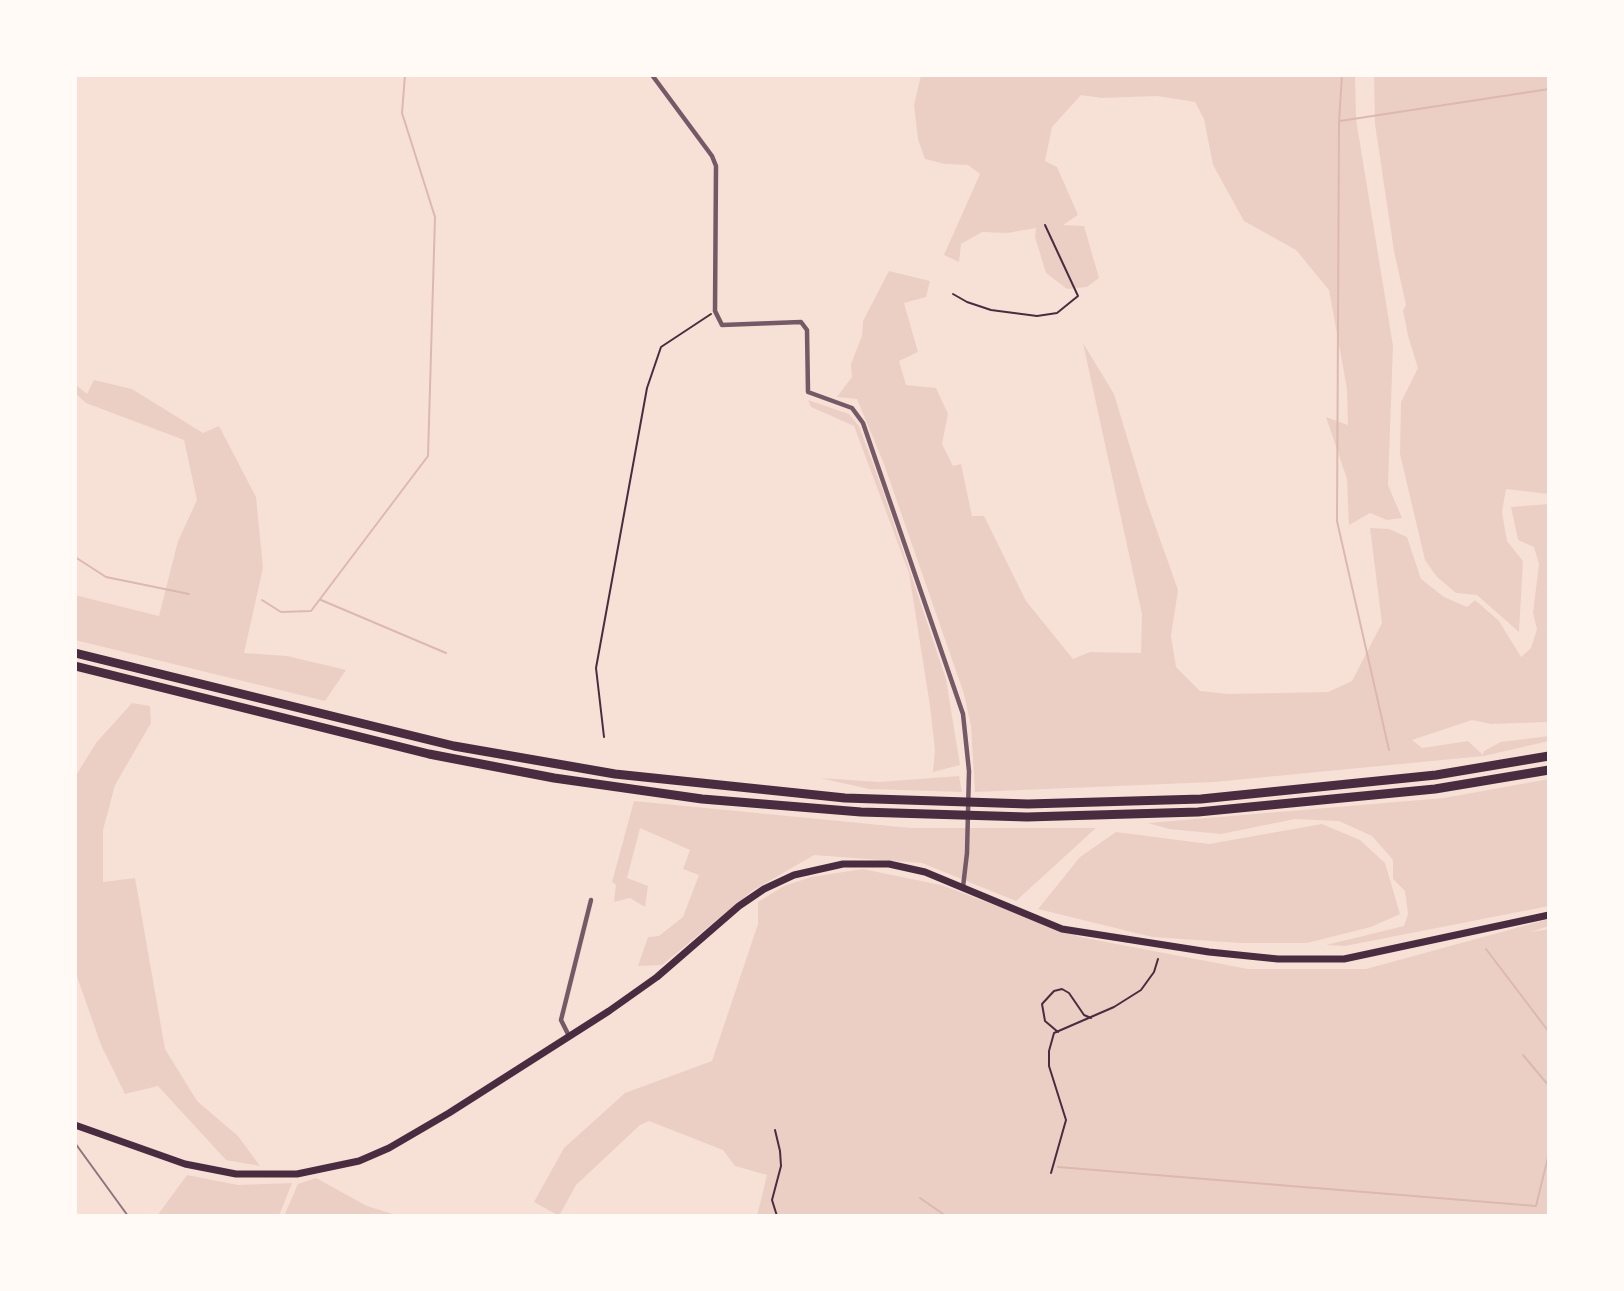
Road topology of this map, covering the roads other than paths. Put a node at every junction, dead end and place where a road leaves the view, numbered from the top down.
1 (652, 75) edge
2 (75, 653) edge
3 (75, 666) edge
4 (1549, 756) edge
5 (1549, 770) edge
6 (963, 887) junction
7 (591, 900) dead end
8 (1549, 915) edge
9 (569, 1036) junction
10 (75, 1125) edge

1 - 6 street
2 - 4 highway
3 - 5 highway
6 - 8 main road
6 - 9 main road
7 - 9 street
9 - 10 main road

